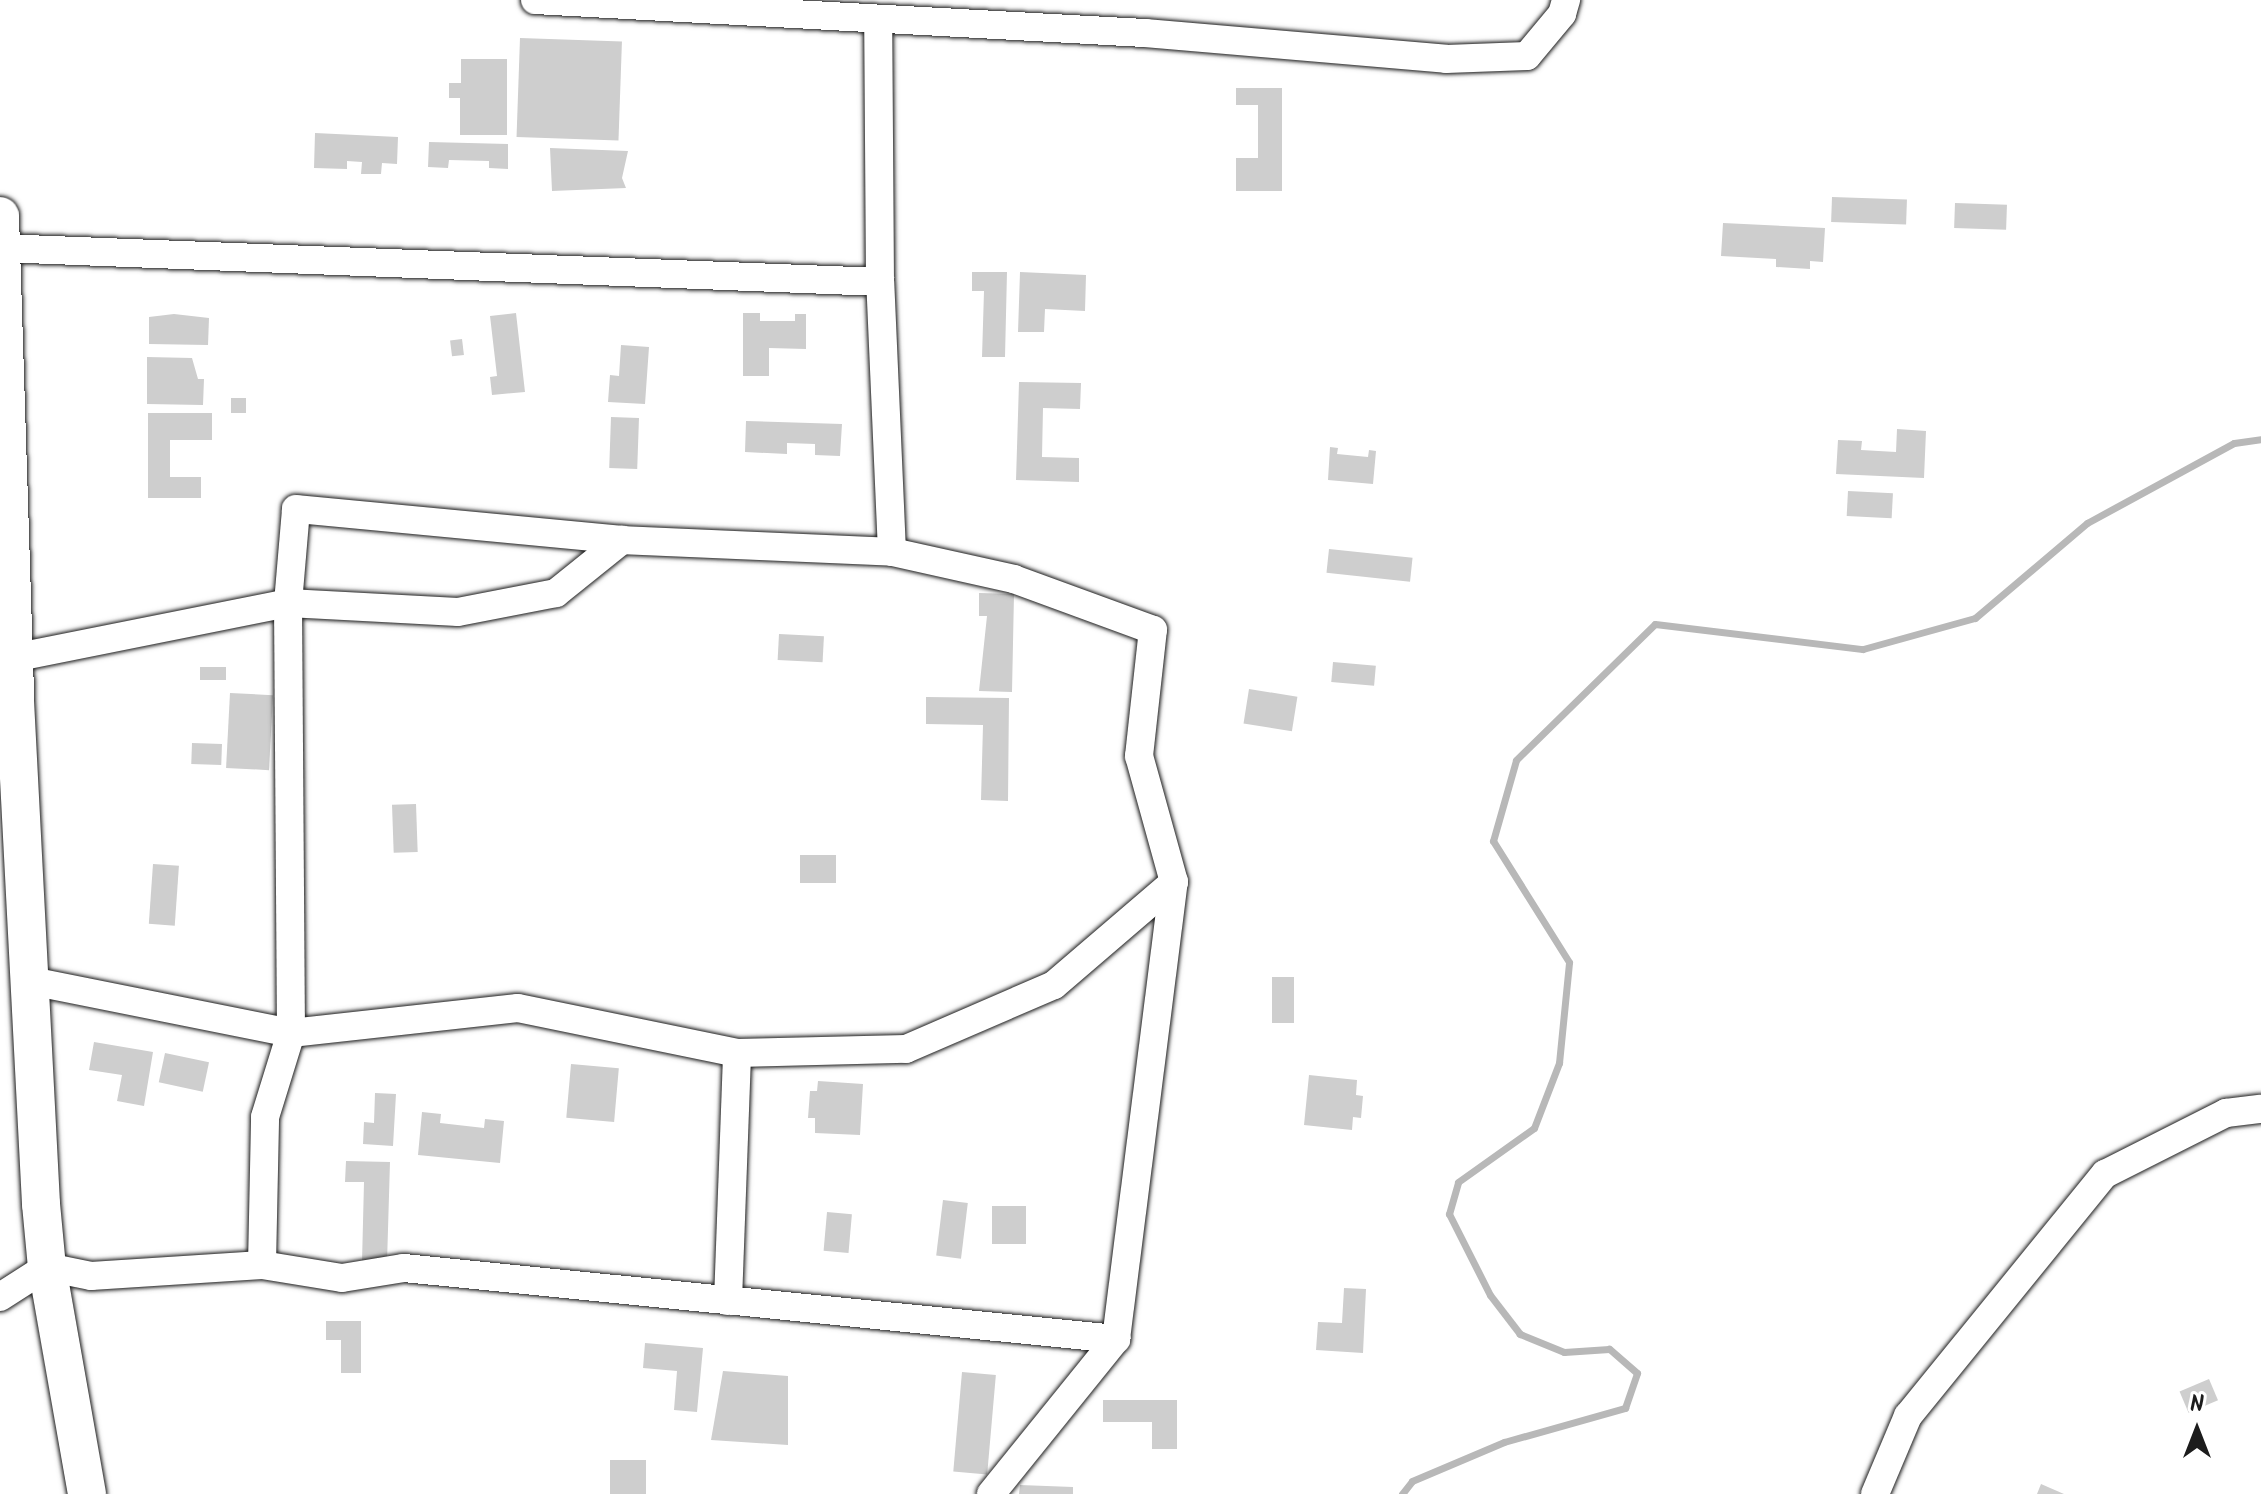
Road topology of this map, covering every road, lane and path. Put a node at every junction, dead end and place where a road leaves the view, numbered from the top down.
1 (535, 0) edge
2 (1566, 0) edge
3 (671, 4) edge
4 (878, 19) junction
5 (1, 237) edge
6 (880, 282) junction
7 (622, 540) junction
8 (892, 552) junction
9 (288, 603) junction
10 (13, 658) junction
11 (7, 704) edge
12 (1174, 882) junction
13 (31, 981) junction
14 (291, 1033) junction
15 (737, 1053) junction
16 (2261, 1109) edge
17 (262, 1265) junction
18 (47, 1267) junction
19 (0, 1297) edge
20 (728, 1301) junction
21 (1116, 1339) junction
22 (87, 1494) edge
23 (991, 1494) edge
24 (1875, 1494) edge

1 - 3 street
2 - 4 street
3 - 4 street
4 - 6 street
5 - 6 street
5 - 10 street
6 - 8 street
7 - 8 street
7 - 9 street
7 - 9 street
8 - 12 street
9 - 10 street
9 - 14 street
10 - 11 street
11 - 13 street
12 - 15 street
12 - 21 street
13 - 14 street
13 - 18 street
14 - 15 street
14 - 17 street
15 - 20 street
16 - 24 street
17 - 18 street
17 - 20 street
18 - 19 street
18 - 22 street
20 - 21 street
21 - 23 street

